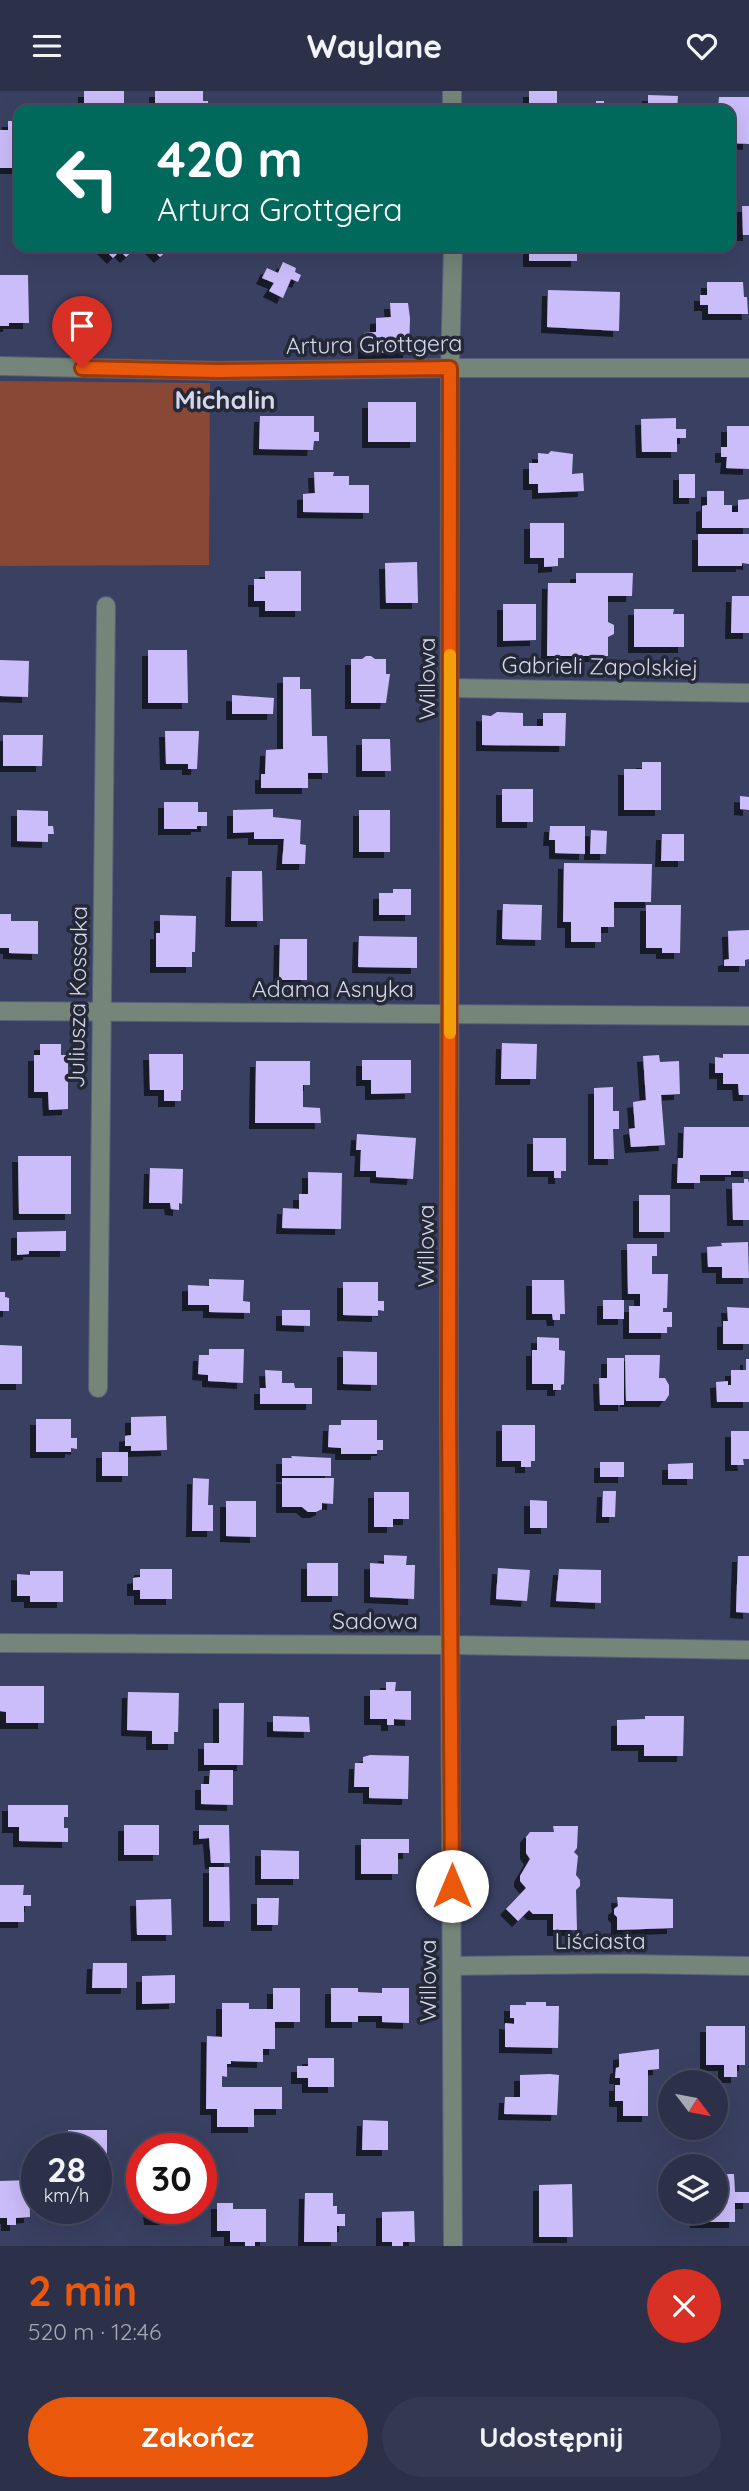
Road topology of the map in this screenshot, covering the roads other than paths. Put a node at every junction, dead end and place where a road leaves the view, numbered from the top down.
1 (453, 252) edge
2 (0, 366) edge
3 (450, 368) junction
4 (749, 368) edge
5 (106, 606) dead end
6 (450, 688) junction
7 (749, 693) edge
8 (0, 1011) edge
9 (101, 1012) junction
10 (450, 1013) junction
11 (749, 1016) edge
12 (98, 1388) dead end
13 (0, 1643) edge
14 (452, 1645) junction
15 (749, 1650) edge
16 (452, 1966) junction
17 (749, 1966) edge
18 (453, 2246) edge

1 - 3 street, Willowa
2 - 3 street, Artura Grottgera
3 - 4 street, Artura Grottgera
3 - 6 street, Willowa
5 - 9 street, Juliusza Kossaka
6 - 7 street, Gabrieli Zapolskiej
6 - 10 street, Willowa
8 - 9 street, Adama Asnyka
9 - 10 street, Adama Asnyka
9 - 12 street, Juliusza Kossaka
10 - 11 street, Adama Asnyka
10 - 14 street, Willowa
13 - 14 street, Sadowa
14 - 15 street, Sadowa
14 - 16 street, Willowa
16 - 17 street, Liściasta
16 - 18 street, Willowa

